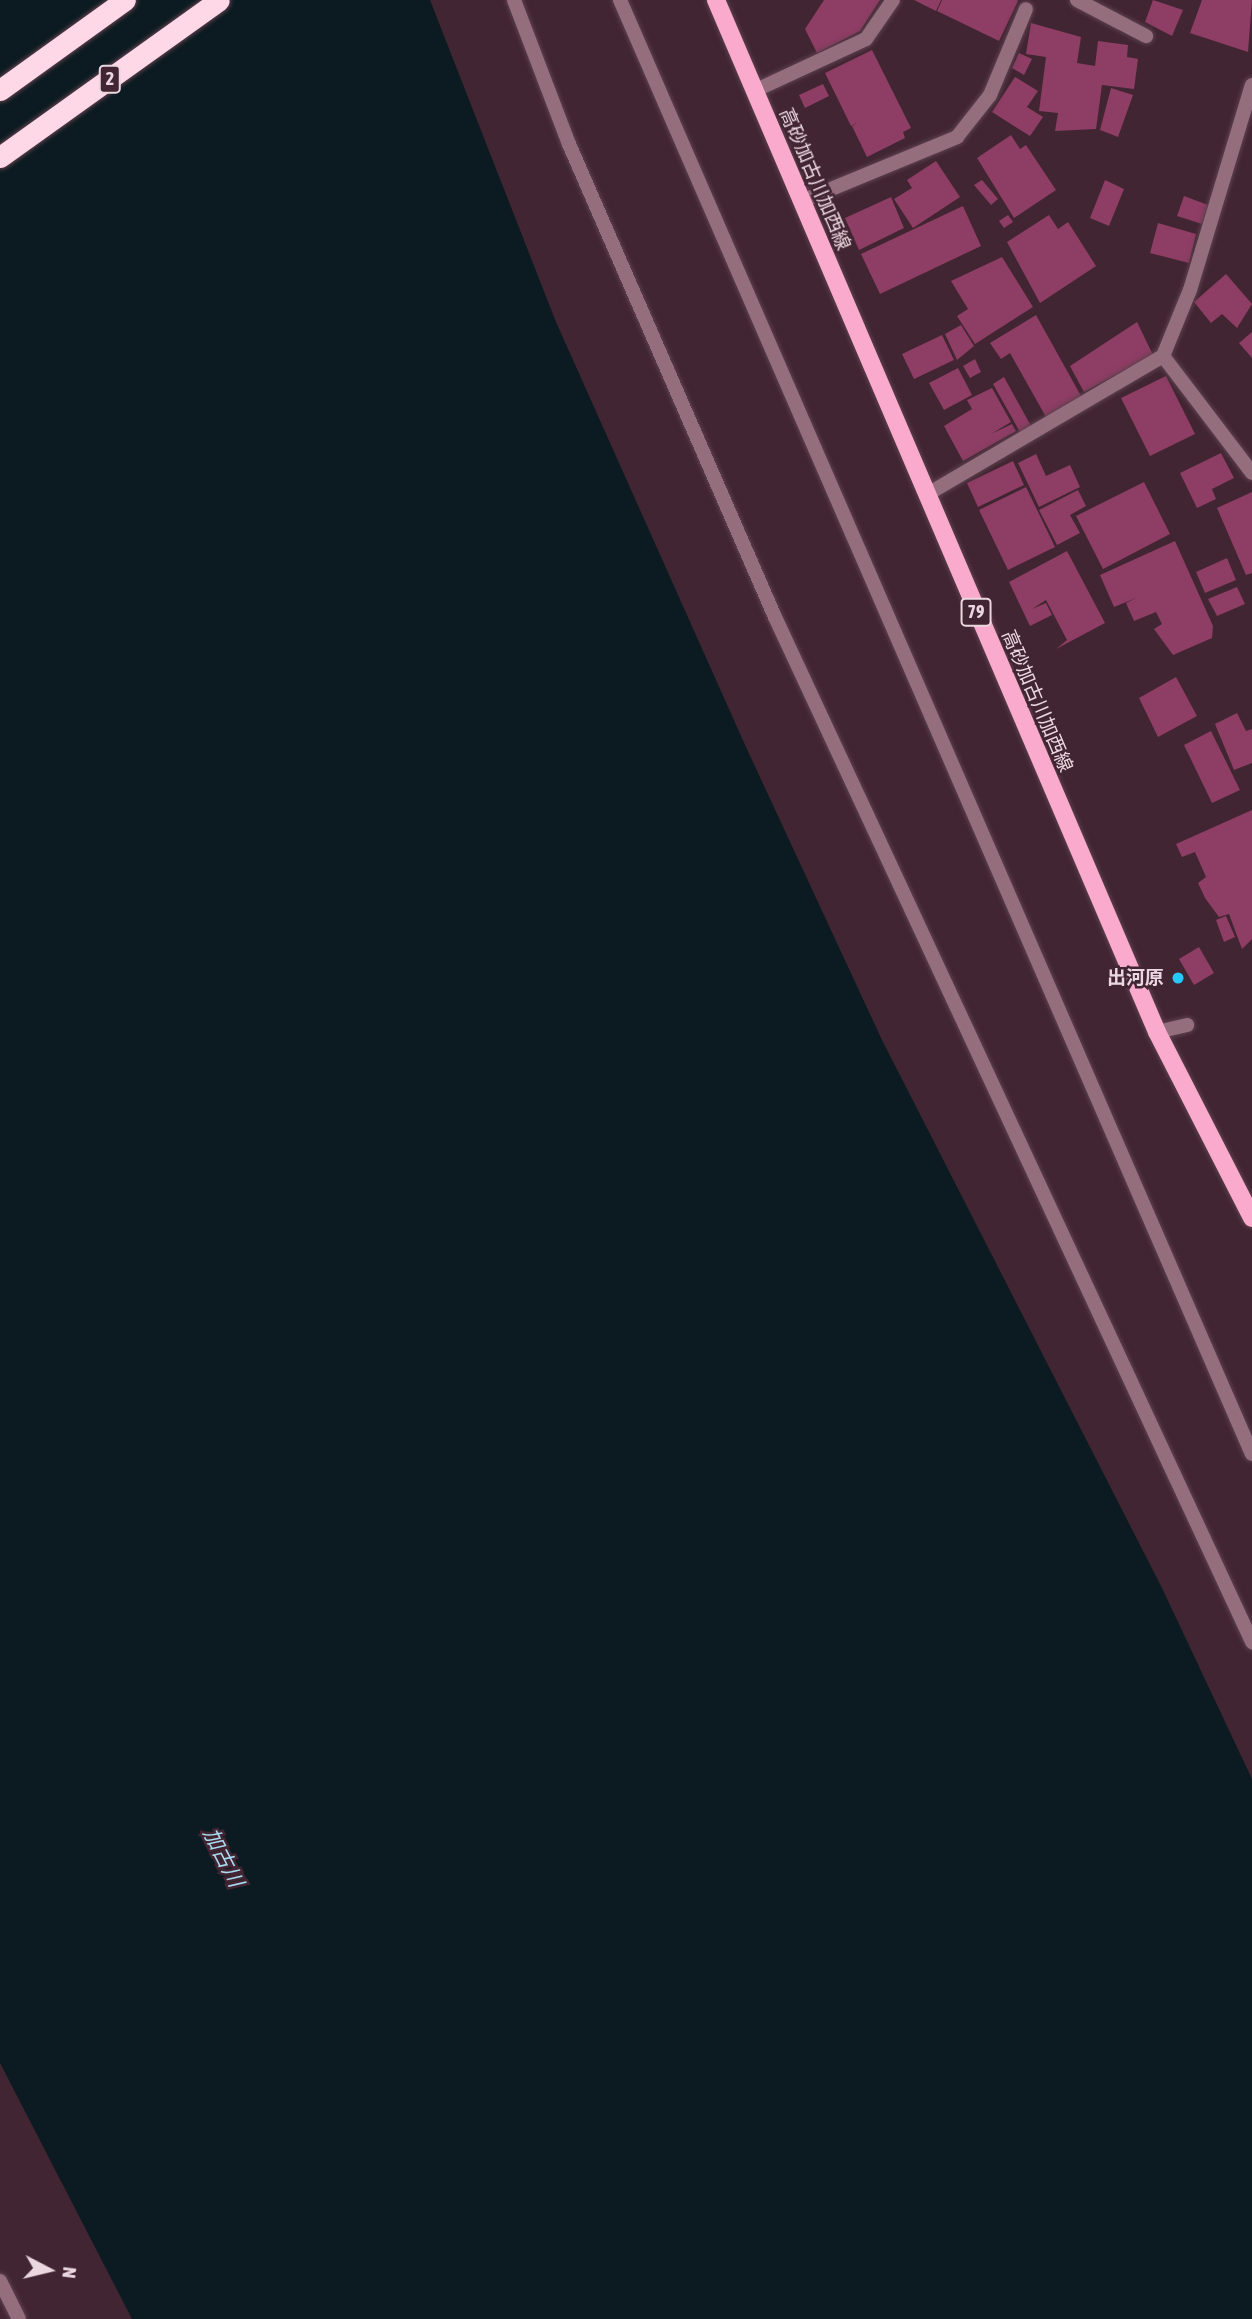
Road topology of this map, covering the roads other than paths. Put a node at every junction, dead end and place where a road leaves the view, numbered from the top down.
1 (125, 0) edge
2 (219, 0) edge
3 (514, 0) edge
4 (620, 0) edge
5 (716, 0) edge
6 (892, 0) edge
7 (1077, 0) edge
8 (1026, 9) dead end
9 (1146, 36) dead end
10 (1252, 85) edge
11 (0, 90) edge
12 (754, 91) junction
13 (0, 158) edge
14 (802, 201) junction
15 (1163, 356) junction
16 (1252, 473) edge
17 (926, 495) junction
18 (1186, 1025) dead end
19 (1157, 1032) junction
20 (1252, 1218) edge
21 (1252, 1454) edge
22 (1252, 1642) edge
23 (0, 2281) edge
24 (19, 2319) edge

1 - 11 highway
2 - 13 highway, 2
3 - 22 street
4 - 21 street
5 - 12 main road, 高砂加古川加西線 / 79
6 - 12 street
7 - 9 street
8 - 14 street
10 - 15 street
12 - 14 main road, 高砂加古川加西線 / 79
14 - 17 main road, 高砂加古川加西線 / 79
15 - 16 street
15 - 17 street
17 - 19 main road, 高砂加古川加西線 / 79
18 - 19 street
19 - 20 main road, 高砂加古川加西線 / 79
23 - 24 street

